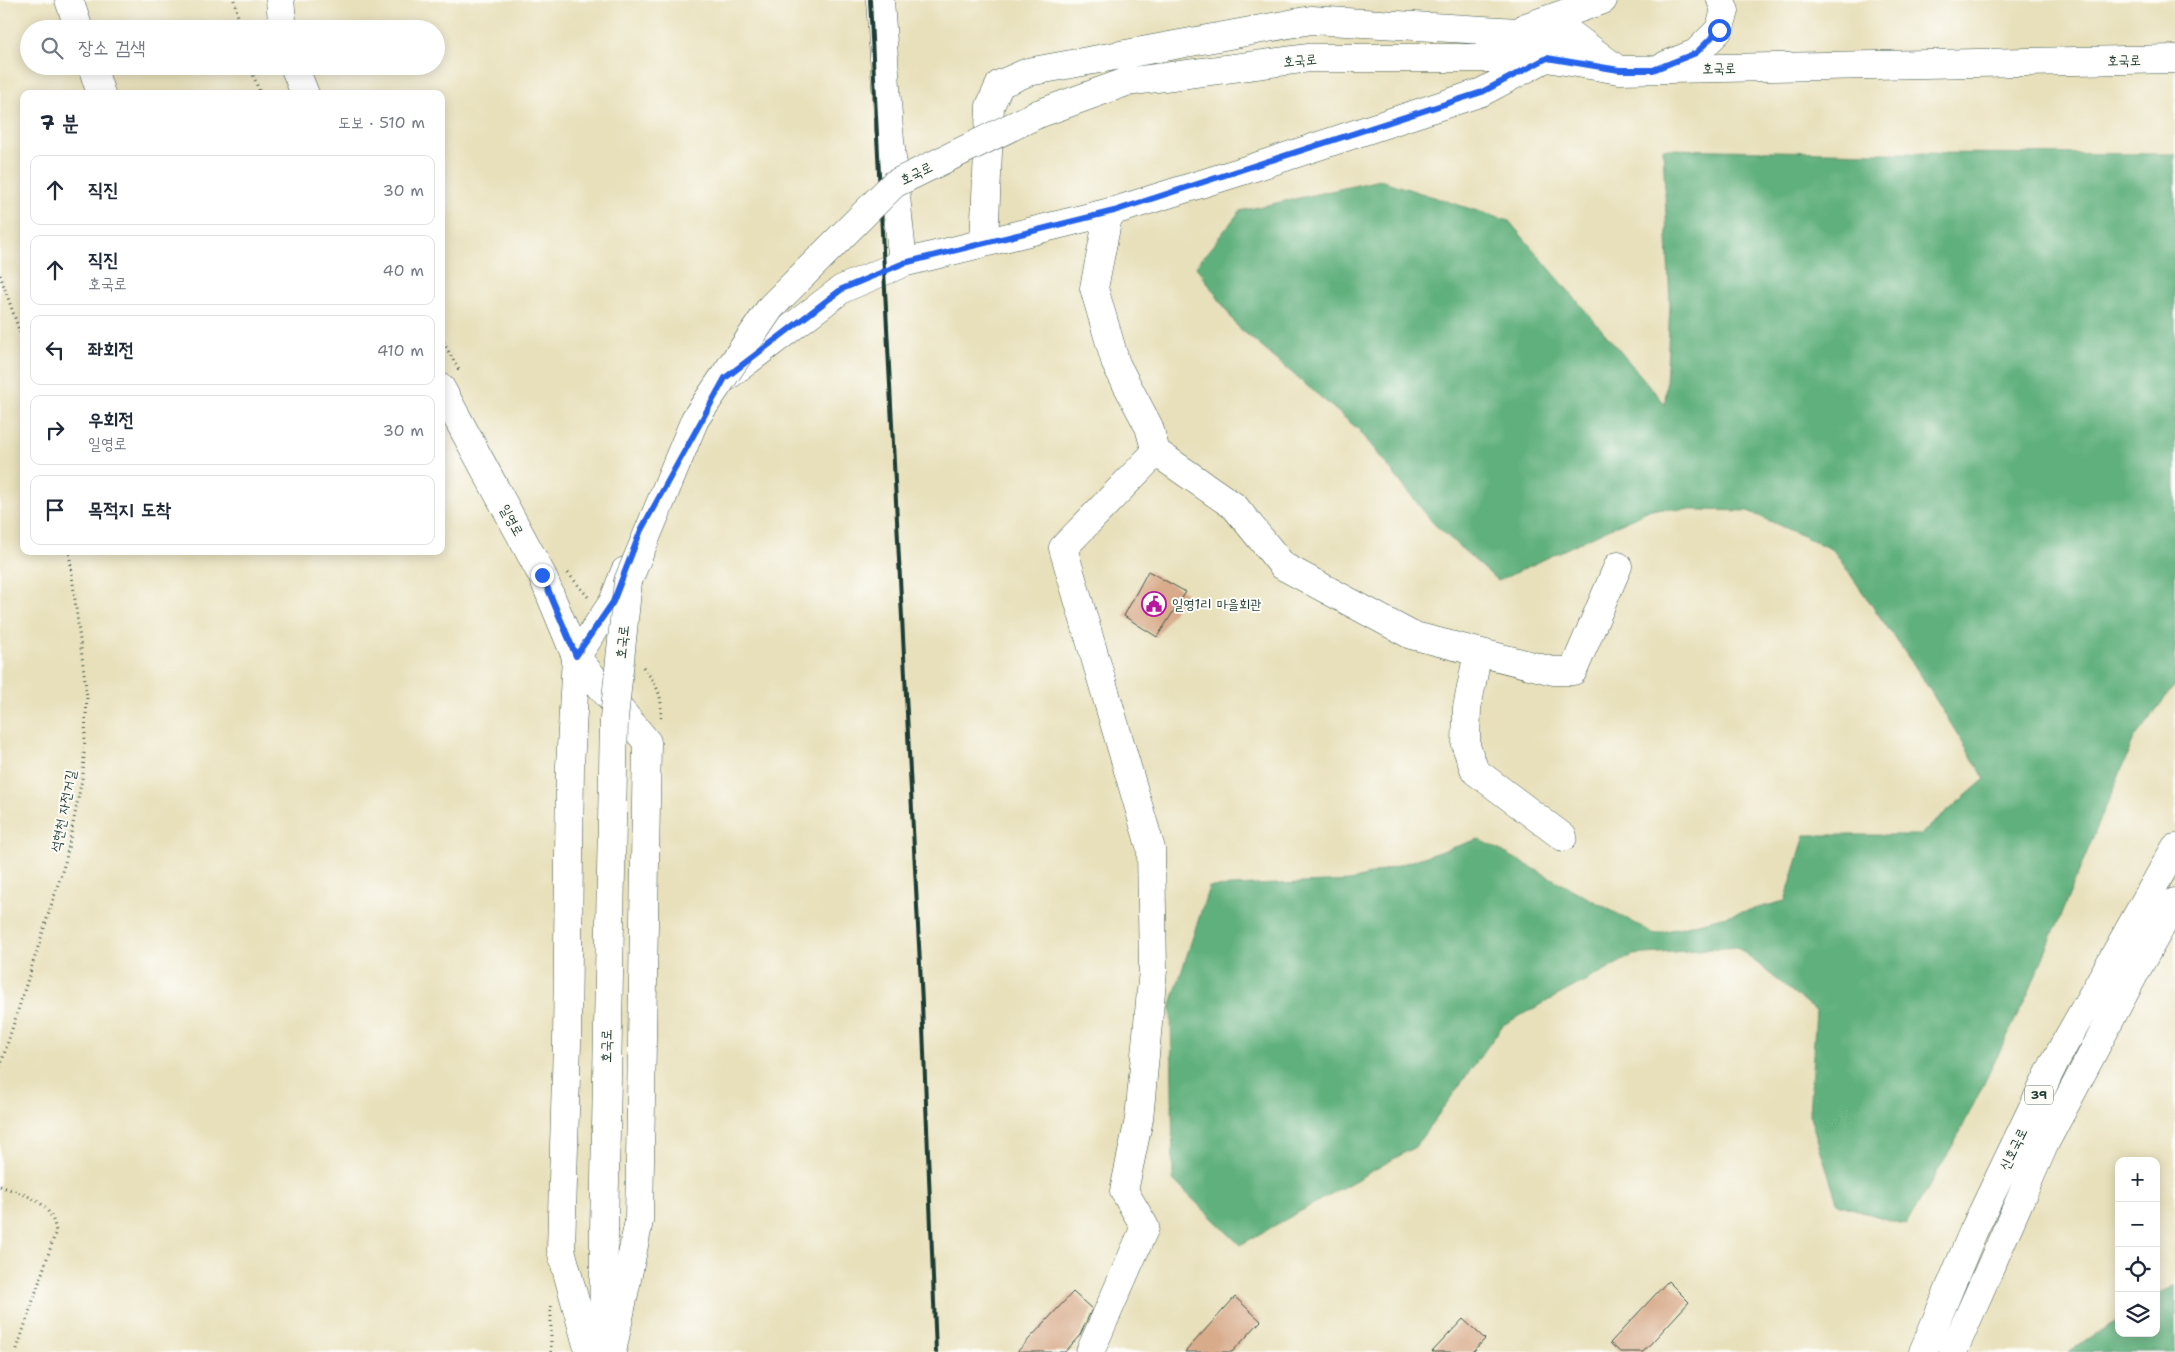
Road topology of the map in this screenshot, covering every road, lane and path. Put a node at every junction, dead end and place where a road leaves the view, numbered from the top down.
1 (69, 0) edge
2 (234, 0) edge
3 (280, 0) edge
4 (880, 0) edge
5 (1603, 0) edge
6 (1721, 0) edge
7 (76, 20) edge
8 (239, 20) edge
9 (282, 20) edge
10 (1515, 31) junction
11 (1547, 58) junction
12 (2175, 59) edge
13 (1619, 70) junction
14 (1653, 70) junction
15 (95, 75) edge
16 (253, 75) edge
17 (298, 75) edge
18 (100, 90) edge
19 (259, 90) edge
20 (303, 90) edge
21 (1109, 212) junction
22 (984, 243) junction
23 (904, 263) junction
24 (0, 275) edge
25 (20, 332) edge
26 (445, 395) edge
27 (1156, 452) junction
28 (69, 555) edge
29 (1618, 566) dead end
30 (1478, 652) junction
31 (576, 656) junction
32 (1563, 837) dead end
33 (2175, 848) edge
34 (2175, 902) edge
35 (0, 1067) edge
36 (0, 1186) edge
37 (551, 1303) dead end
38 (16, 1352) edge
39 (551, 1352) edge
40 (589, 1352) edge
41 (603, 1352) edge
42 (612, 1352) edge
43 (1090, 1352) edge
44 (1923, 1352) edge
45 (1953, 1352) edge

1 - 7 main road
2 - 8 path
3 - 9 main road
4 - 23 main road
5 - 10 main road
6 - 14 main road
10 - 13 main road
10 - 22 main road
11 - 13 main road, 호국로
11 - 21 main road
11 - 41 main road, 호국로, bridge
12 - 14 main road, 호국로
13 - 14 main road, 호국로
15 - 18 main road
16 - 19 path
17 - 20 main road
21 - 22 main road
21 - 27 main road
22 - 23 main road
23 - 31 main road
24 - 25 path
26 - 31 main road, 일영로
27 - 30 main road
27 - 43 main road
28 - 35 path, 석현천 자전거길
29 - 30 main road
30 - 32 main road
31 - 40 main road
31 - 42 main road
33 - 44 main road, 신호국로 / 39
34 - 45 main road, 신호국로 / 39
36 - 38 path
37 - 39 path

